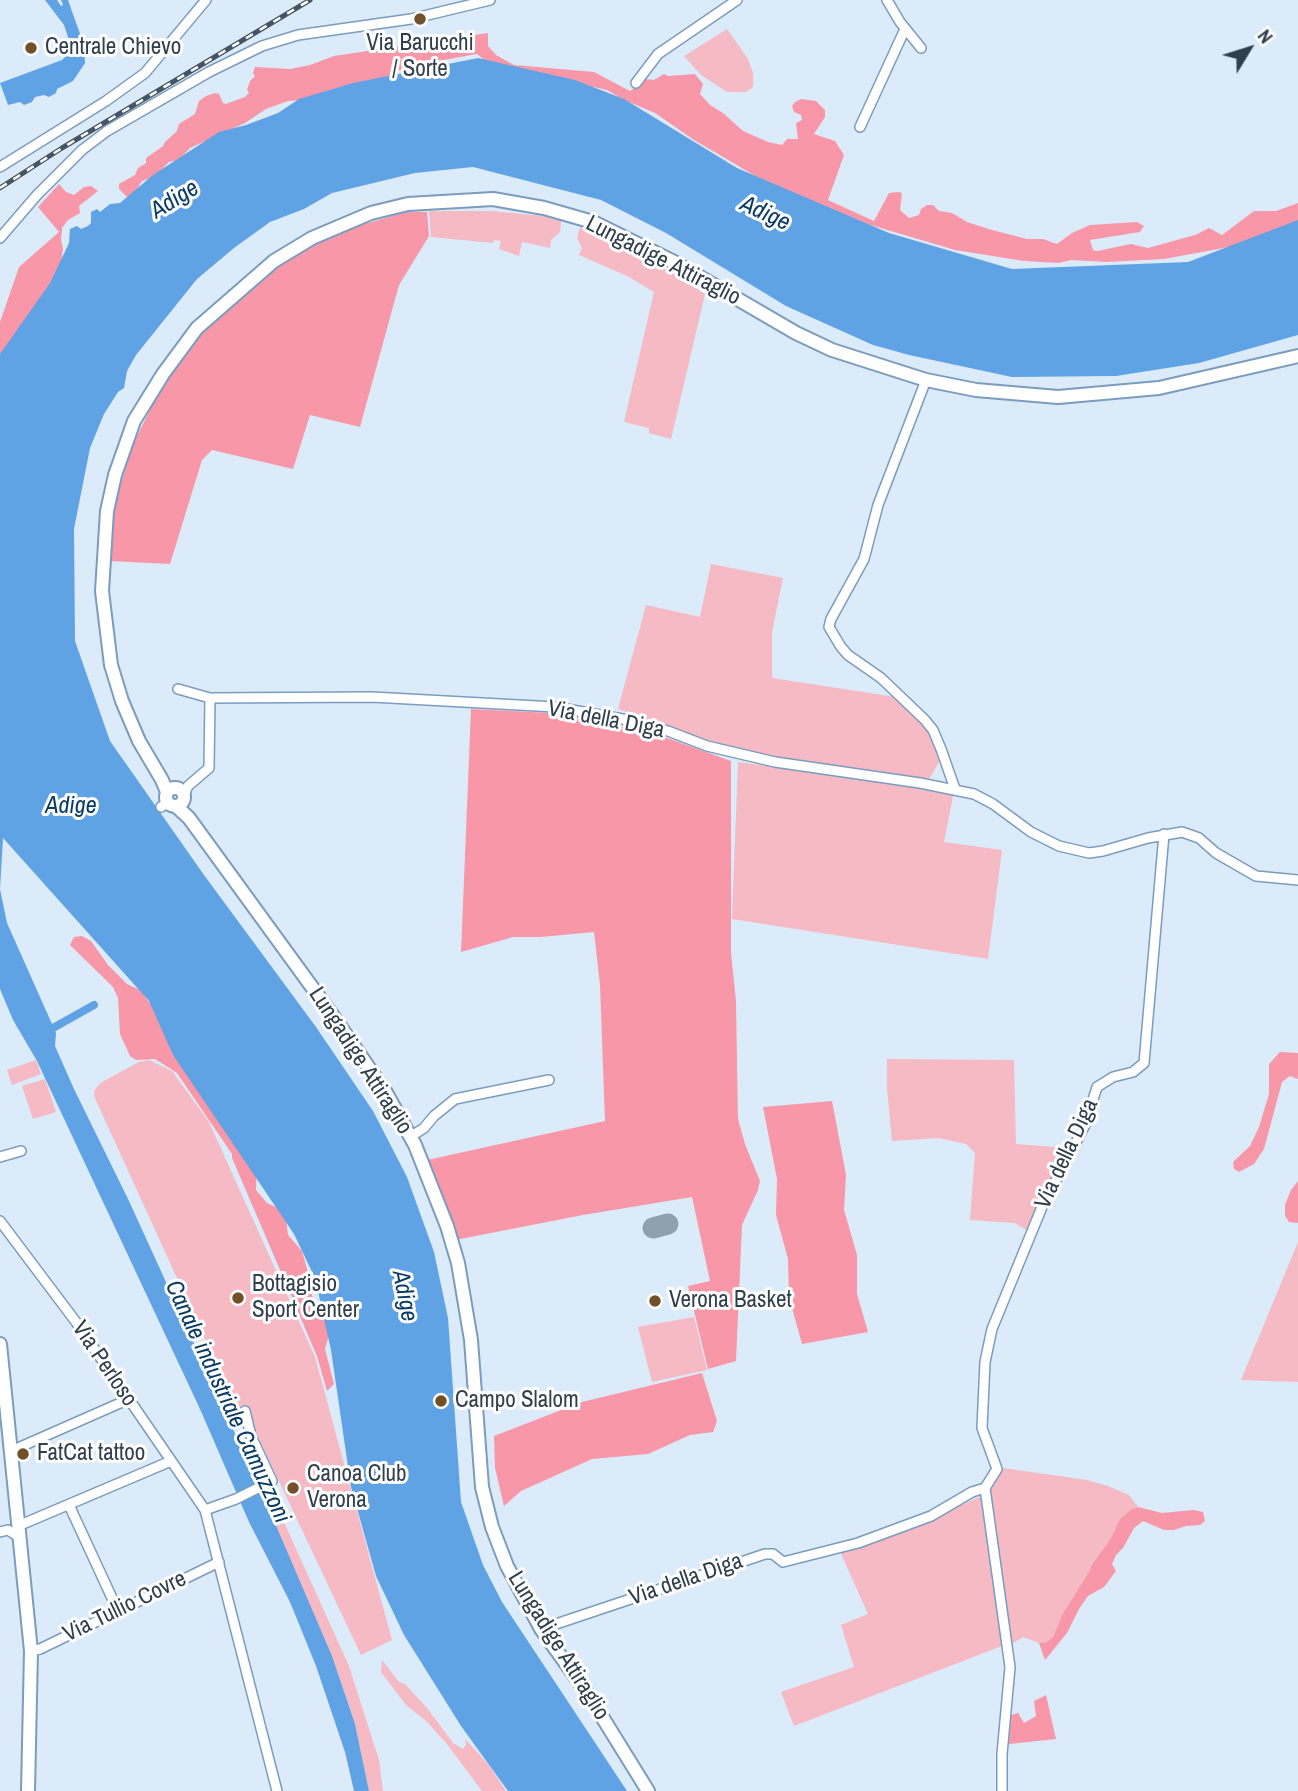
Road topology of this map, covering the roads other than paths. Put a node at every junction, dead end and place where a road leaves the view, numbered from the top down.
1 (206, 0) edge
2 (490, 0) edge
3 (737, 0) edge
4 (887, 0) edge
5 (905, 29) junction
6 (921, 48) dead end
7 (636, 83) dead end
8 (860, 127) dead end
9 (0, 167) edge
10 (0, 238) edge
11 (1298, 356) edge
12 (926, 380) junction
13 (178, 689) dead end
14 (210, 698) junction
15 (955, 789) junction
16 (174, 794) junction
17 (1164, 834) junction
18 (1298, 880) edge
19 (549, 1080) dead end
20 (410, 1136) junction
21 (21, 1151) dead end
22 (0, 1157) edge
23 (0, 1221) edge
24 (0, 1344) edge
25 (127, 1400) junction
26 (245, 1411) dead end
27 (11, 1451) junction
28 (171, 1461) junction
29 (985, 1488) junction
30 (69, 1505) junction
31 (205, 1510) junction
32 (18, 1531) junction
33 (0, 1532) edge
34 (219, 1562) junction
35 (118, 1611) junction
36 (541, 1629) junction
37 (32, 1651) junction
38 (28, 1791) edge
39 (277, 1791) edge
40 (648, 1791) edge
41 (1002, 1791) edge

1 - 9 street
2 - 10 street
3 - 7 street
4 - 5 street
5 - 6 street
5 - 8 street
11 - 12 street, Lungadige Attiraglio
12 - 15 street
12 - 16 street, Lungadige Attiraglio
13 - 14 street, Via della Diga
14 - 15 street, Via della Diga
14 - 16 street
15 - 17 street, Via della Diga
16 - 20 street, Lungadige Attiraglio
17 - 18 street, Via della Diga
17 - 29 street, Via della Diga
19 - 20 street
20 - 36 street, Lungadige Attiraglio
21 - 22 street
23 - 25 street, Via Perloso
24 - 27 street
25 - 27 street
25 - 28 street, Via Perloso
26 - 31 street
27 - 32 street
28 - 30 street
28 - 31 street, Via Perloso
29 - 36 street, Via della Diga
29 - 41 street, Via della Diga
30 - 32 street
30 - 35 street
31 - 34 street, Via Perloso
32 - 33 street
32 - 37 street
34 - 35 street, Via Tullio Covre
34 - 39 street, Via Perloso
35 - 37 street, Via Tullio Covre
36 - 40 street, Lungadige Attiraglio
37 - 38 street

